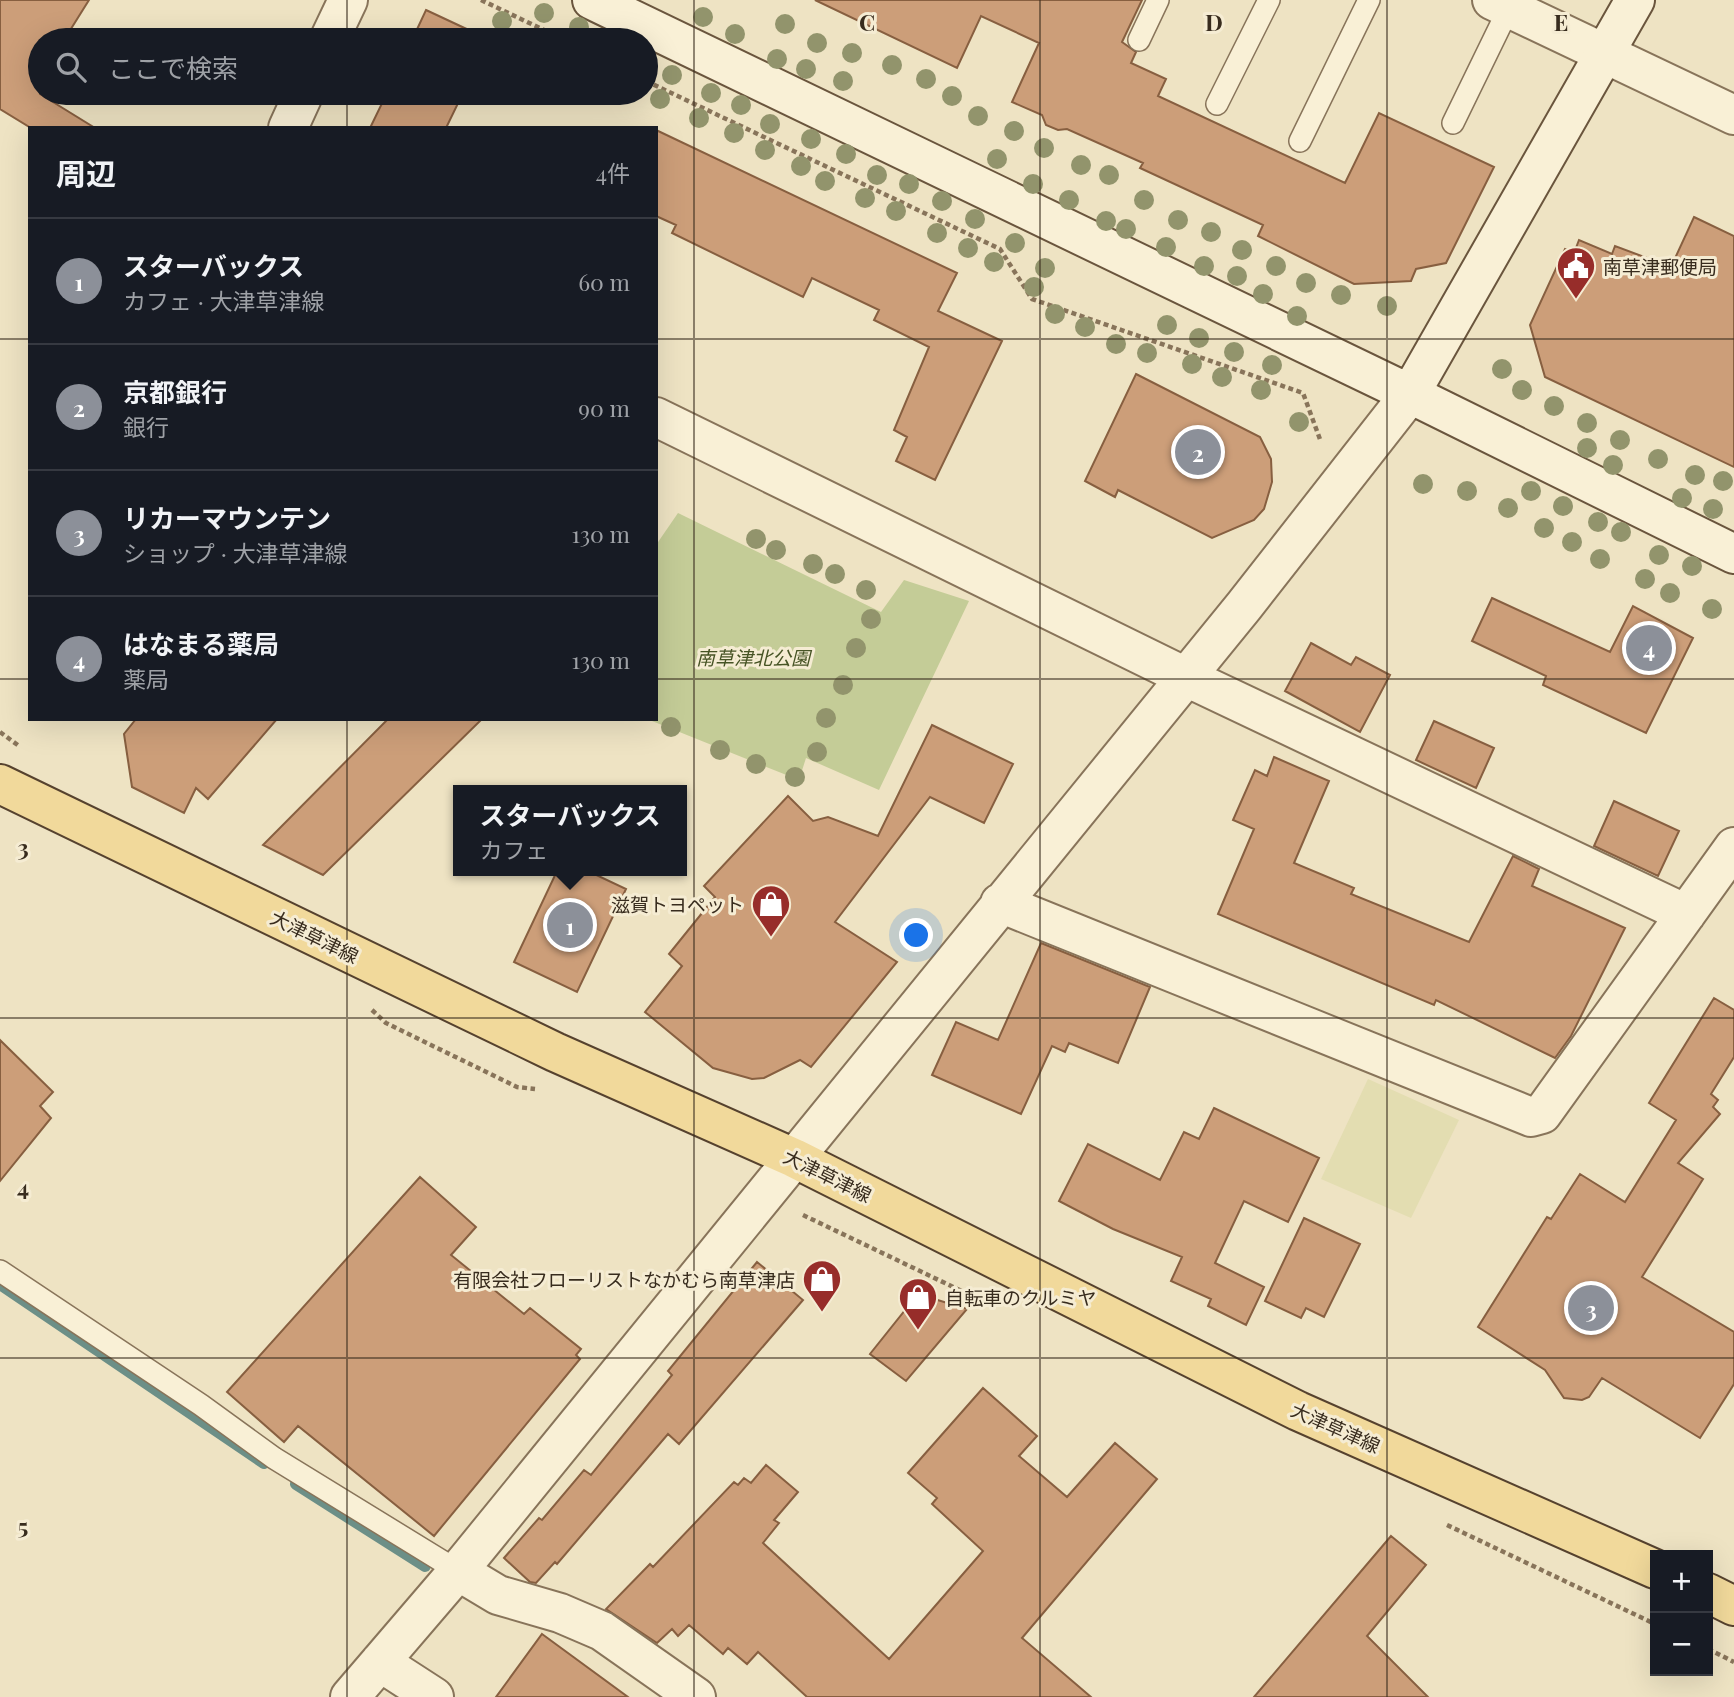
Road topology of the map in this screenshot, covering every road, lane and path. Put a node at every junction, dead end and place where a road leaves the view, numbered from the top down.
1 (348, 0) edge
2 (481, 0) edge
3 (592, 0) edge
4 (1158, 0) edge
5 (1269, 0) edge
6 (1369, 0) edge
7 (1635, 0) edge
8 (1500, 4) edge
9 (335, 28) edge
10 (540, 28) edge
11 (650, 28) edge
12 (658, 32) edge
13 (1139, 40) dead end
14 (1605, 54) junction
15 (658, 87) edge
16 (1217, 104) dead end
17 (299, 105) edge
18 (1734, 115) edge
19 (1453, 123) dead end
20 (289, 126) edge
21 (1300, 141) dead end
22 (1410, 394) junction
23 (658, 418) edge
24 (1324, 449) dead end
25 (1734, 554) edge
26 (1186, 677) junction
27 (0, 784) edge
28 (1734, 847) edge
29 (1000, 903) junction
30 (1686, 914) junction
31 (794, 1158) junction
32 (0, 1272) edge
33 (1650, 1567) edge
34 (458, 1571) junction
35 (1713, 1596) edge
36 (1734, 1606) edge
37 (1713, 1652) edge
38 (380, 1662) junction
39 (1734, 1662) edge
40 (350, 1697) edge
41 (434, 1697) edge
42 (696, 1697) edge

1 - 9 street
2 - 10 path
3 - 11 street
4 - 13 lane
5 - 16 lane
6 - 21 lane
7 - 14 street
8 - 14 street
8 - 19 lane
12 - 22 street
14 - 18 street
14 - 22 street
15 - 24 path
17 - 20 street
22 - 25 street
22 - 26 street
23 - 26 street
26 - 29 street
26 - 30 street
27 - 31 main road, 大津草津線
28 - 30 street
29 - 30 street
29 - 31 street
31 - 33 main road, 大津草津線
31 - 34 street
32 - 34 lane
34 - 38 street
34 - 42 street
35 - 36 main road
37 - 39 path
38 - 40 street
38 - 41 street

